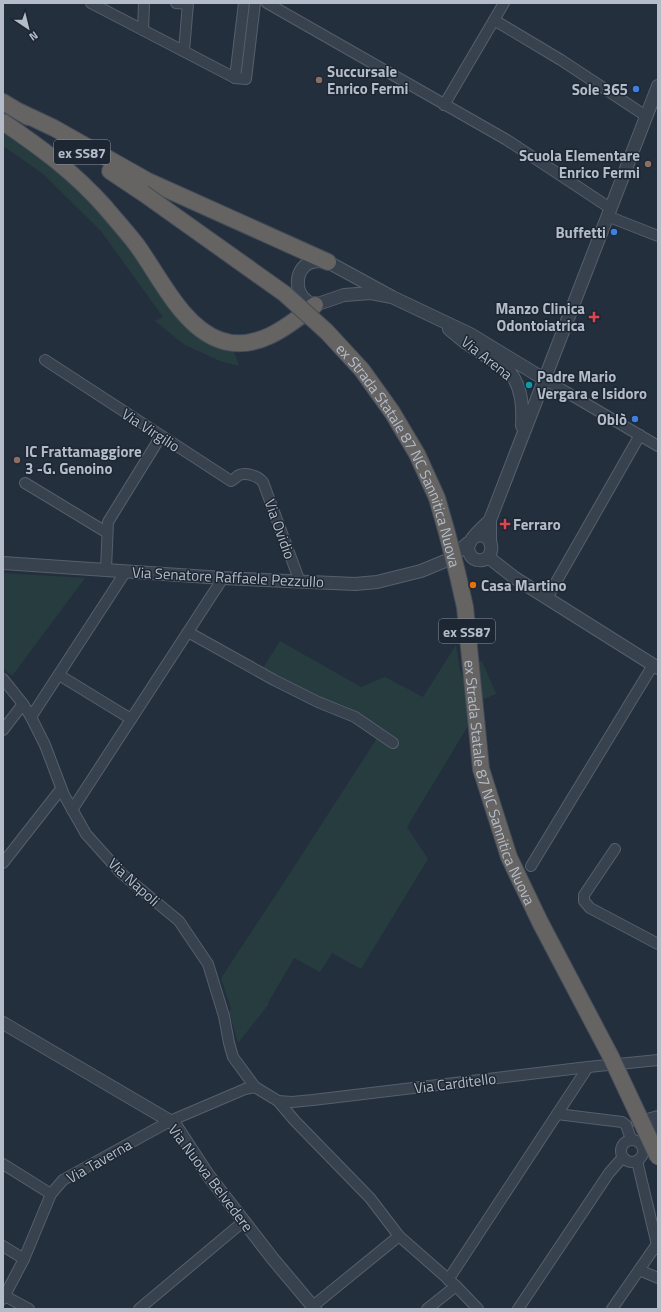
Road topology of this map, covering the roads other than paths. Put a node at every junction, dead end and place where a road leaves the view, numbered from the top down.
1 (144, 3) edge
2 (176, 3) edge
3 (244, 3) edge
4 (256, 3) edge
5 (267, 3) edge
6 (504, 3) edge
7 (94, 4) edge
8 (188, 4) edge
9 (494, 20) junction
10 (143, 30) junction
11 (184, 51) junction
12 (235, 78) junction
13 (658, 86) edge
14 (3, 102) edge
15 (444, 105) junction
16 (20, 112) junction
17 (646, 116) junction
18 (3, 122) edge
19 (609, 212) junction
20 (658, 236) edge
21 (328, 262) junction
22 (392, 297) junction
23 (315, 305) junction
24 (431, 315) junction
25 (45, 360) dead end
26 (544, 379) junction
27 (640, 435) junction
28 (161, 436) junction
29 (521, 438) junction
30 (658, 446) edge
31 (259, 478) joint
32 (25, 483) dead end
33 (490, 520) junction
34 (106, 532) junction
35 (471, 540) junction
36 (490, 542) junction
37 (488, 557) junction
38 (450, 559) junction
39 (474, 559) junction
40 (3, 564) edge
41 (106, 569) junction
42 (126, 571) junction
43 (223, 578) junction
44 (300, 582) junction
45 (547, 598) junction
46 (188, 632) junction
47 (656, 666) edge
48 (59, 675) junction
49 (3, 679) edge
50 (23, 704) junction
51 (31, 717) junction
52 (131, 719) junction
53 (3, 730) edge
54 (394, 743) dead end
55 (61, 789) junction
56 (72, 810) junction
57 (615, 849) dead end
58 (3, 863) edge
59 (531, 866) dead end
60 (658, 943) edge
61 (3, 1023) edge
62 (658, 1060) edge
63 (588, 1067) junction
64 (255, 1087) junction
65 (278, 1101) junction
66 (557, 1114) junction
67 (658, 1116) edge
68 (170, 1121) junction
69 (658, 1124) edge
70 (626, 1125) junction
71 (631, 1139) junction
72 (643, 1147) junction
73 (623, 1157) junction
74 (658, 1157) edge
75 (637, 1161) junction
76 (3, 1164) edge
77 (51, 1194) junction
78 (244, 1221) junction
79 (399, 1236) junction
80 (3, 1246) edge
81 (657, 1247) edge
82 (24, 1259) junction
83 (639, 1270) junction
84 (658, 1278) edge
85 (452, 1283) junction
86 (4, 1297) edge
87 (314, 1307) edge
88 (29, 1309) edge
89 (139, 1309) edge
90 (427, 1309) edge
91 (478, 1309) edge
92 (518, 1309) edge
93 (612, 1309) edge

1 - 10 street
2 - 8 street
3 - 12 street
4 - 12 street
5 - 15 street
6 - 9 street
7 - 10 street
8 - 11 street
9 - 15 street
9 - 17 street
10 - 11 street
11 - 12 street
13 - 17 street
14 - 16 highway, ex Strada Statale 87 NC Sannitica Nuova / ex SS87
15 - 19 street
16 - 21 highway
16 - 74 highway, ex Strada Statale 87 NC Sannitica Nuova / ex SS87, bridge
17 - 19 street
18 - 23 highway
19 - 20 street
19 - 26 street
21 - 22 street
21 - 23 street
22 - 23 street
22 - 24 street, Via Arena
24 - 26 street, Via Arena
24 - 29 street, Via Arena
25 - 28 street, Via Virgilio
26 - 27 street
26 - 29 street
27 - 30 street
27 - 45 street
28 - 31 street, Via Virgilio
28 - 34 street
29 - 33 street
31 - 44 street, Via Ovidio
32 - 34 street
33 - 35 street, Via Senatore Raffaele Pezzullo
33 - 36 street
34 - 41 street
35 - 36 street
35 - 38 street, Via Senatore Raffaele Pezzullo
35 - 39 street
36 - 37 street
37 - 39 street
37 - 45 street
38 - 39 street, Via Senatore Raffaele Pezzullo
38 - 44 street, Via Senatore Raffaele Pezzullo
40 - 41 street, Via Senatore Raffaele Pezzullo
41 - 42 street, Via Senatore Raffaele Pezzullo
42 - 43 street, Via Senatore Raffaele Pezzullo
42 - 48 street
43 - 44 street, Via Senatore Raffaele Pezzullo
43 - 46 street
45 - 47 street
46 - 52 street
46 - 54 street
47 - 59 street
48 - 51 street
48 - 52 street
49 - 50 street, Via Napoli
50 - 51 street, Via Napoli
50 - 53 street
51 - 55 street, Via Napoli
52 - 56 street
55 - 56 street, Via Napoli
55 - 58 street
56 - 64 street, Via Napoli
57 - 60 street
61 - 68 street, Via Nuova Belvedere
62 - 63 street, Via Carditello
63 - 65 street, Via Carditello
63 - 66 street
64 - 65 street
64 - 68 street, Via Taverna
65 - 79 street
66 - 70 street
66 - 85 street
67 - 70 street
68 - 77 street, Via Taverna
68 - 78 street, Via Nuova Belvedere
69 - 72 street
70 - 71 street
71 - 72 street
71 - 73 street
72 - 75 street
73 - 75 street
73 - 92 street
75 - 81 street
76 - 77 street
77 - 82 street, Via Taverna
78 - 87 street, Via Nuova Belvedere
78 - 89 street
79 - 85 street
79 - 87 street
80 - 82 street
81 - 83 street
82 - 86 street, Via Taverna
83 - 84 street
83 - 93 street
85 - 90 street
85 - 91 street
86 - 88 street

